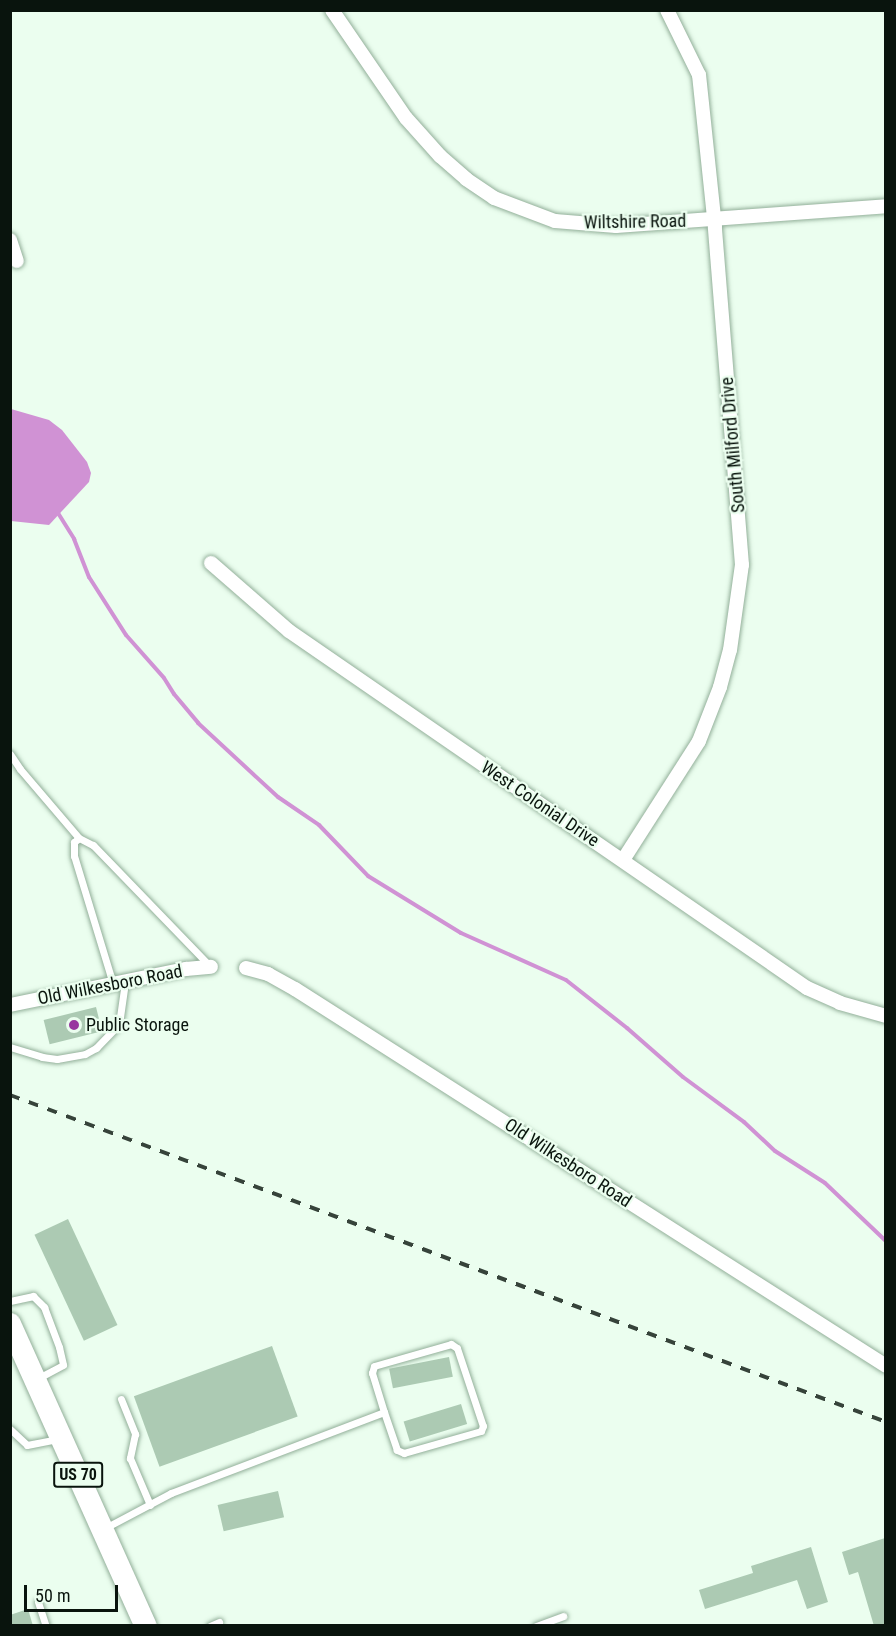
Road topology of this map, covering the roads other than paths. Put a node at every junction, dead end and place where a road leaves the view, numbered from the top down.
1 (332, 10) edge
2 (667, 10) edge
3 (885, 206) edge
4 (714, 220) junction
5 (10, 240) edge
6 (17, 261) dead end
7 (211, 563) dead end
8 (10, 754) edge
9 (79, 838) junction
10 (622, 860) junction
11 (211, 967) joint
12 (246, 968) dead end
13 (119, 983) junction
14 (10, 1005) edge
15 (885, 1016) edge
16 (10, 1047) edge
17 (10, 1301) edge
18 (10, 1324) edge
19 (885, 1365) edge
20 (35, 1380) junction
21 (121, 1399) dead end
22 (384, 1412) junction
23 (10, 1429) edge
24 (61, 1438) junction
25 (150, 1505) junction
26 (102, 1530) junction
27 (38, 1602) dead end
28 (563, 1616) dead end
29 (219, 1622) dead end
30 (46, 1626) edge
31 (146, 1626) edge
32 (210, 1626) edge
33 (536, 1626) edge

1 - 4 street, Wiltshire Road
2 - 4 street, South Milford Drive
3 - 4 street, Wiltshire Road
4 - 10 street, South Milford Drive
5 - 6 street
7 - 10 street, West Colonial Drive
8 - 9 lane
9 - 11 lane
9 - 13 lane
10 - 15 street, West Colonial Drive
11 - 13 street, Old Wilkesboro Road
12 - 19 street, Old Wilkesboro Road
13 - 14 street, Old Wilkesboro Road
13 - 16 lane
17 - 20 lane
18 - 20 highway, US 70
20 - 24 highway, US 70
21 - 25 lane
22 - 22 lane
22 - 25 lane
23 - 24 lane
24 - 26 highway, US 70
25 - 26 lane
26 - 31 highway, US 70
27 - 30 lane
28 - 33 lane
29 - 32 lane

